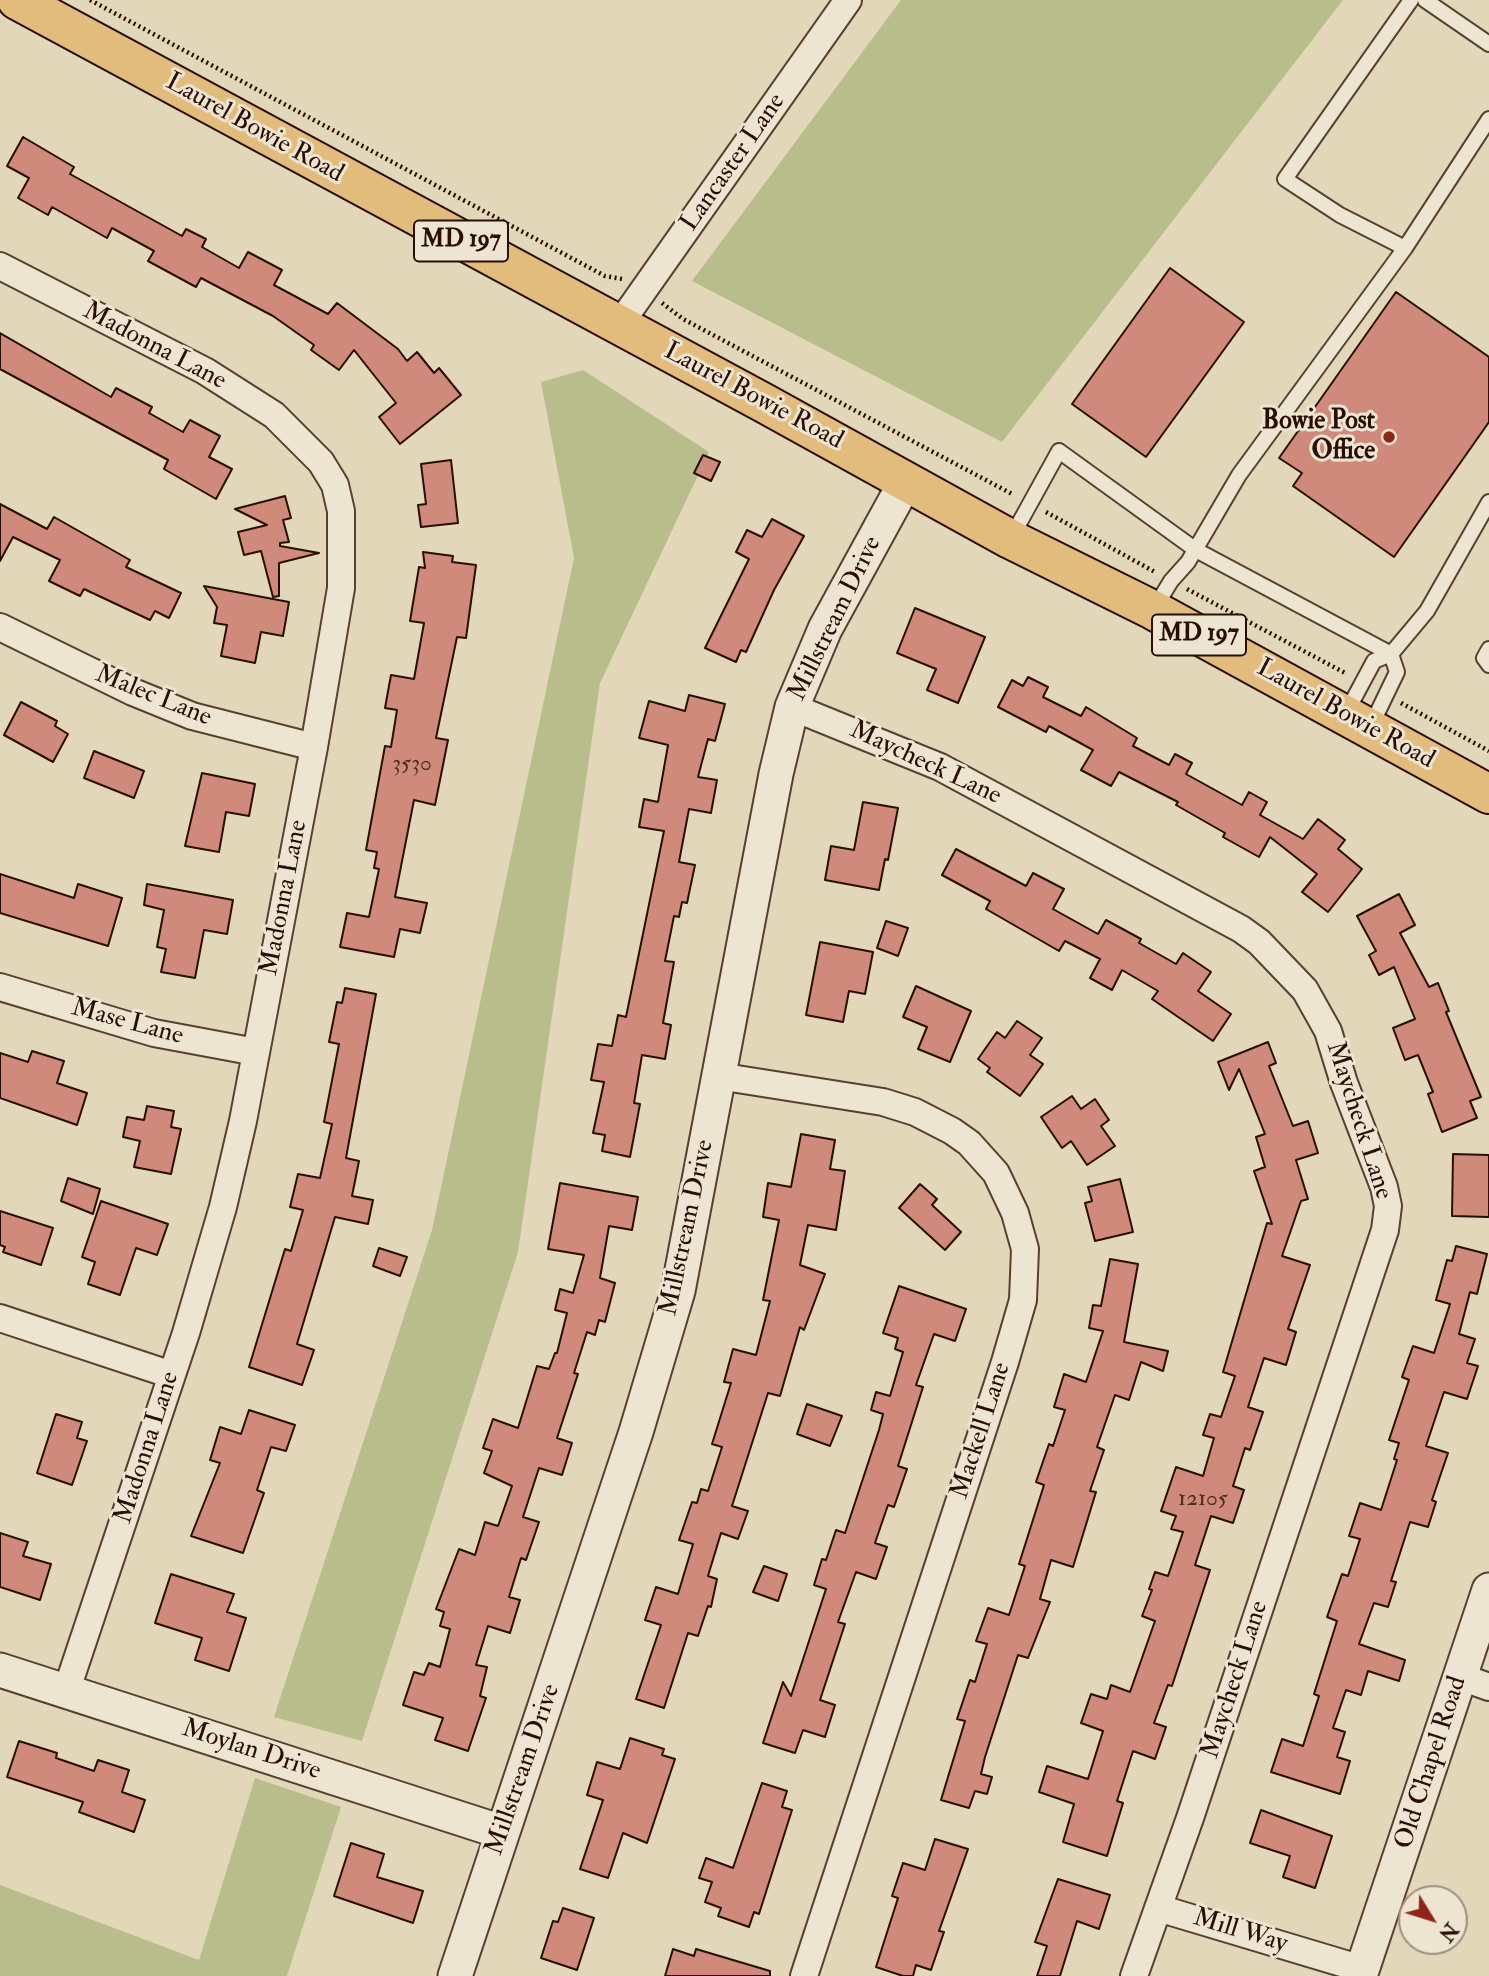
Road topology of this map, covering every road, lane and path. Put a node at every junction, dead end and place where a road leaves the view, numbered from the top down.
1 (90, 0) edge
2 (848, 0) edge
3 (1411, 0) edge
4 (1425, 0) edge
5 (40, 5) edge
6 (1489, 44) edge
7 (1489, 119) edge
8 (1405, 248) junction
9 (0, 266) edge
10 (643, 292) junction
11 (618, 325) junction
12 (906, 481) junction
13 (1489, 502) edge
14 (1030, 503) junction
15 (1010, 540) junction
16 (1196, 550) junction
17 (1162, 596) junction
18 (0, 628) edge
19 (1489, 649) edge
20 (1391, 654) junction
21 (1489, 665) edge
22 (1361, 682) junction
23 (1386, 695) junction
24 (792, 707) junction
25 (1357, 722) junction
26 (314, 747) junction
27 (1489, 751) edge
28 (1489, 794) edge
29 (0, 986) edge
30 (256, 1052) junction
31 (718, 1076) junction
32 (0, 1318) edge
33 (172, 1375) junction
34 (1489, 1590) edge
35 (0, 1670) edge
36 (1475, 1682) edge
37 (66, 1692) junction
38 (502, 1832) junction
39 (1158, 1908) junction
40 (1362, 1973) edge
41 (454, 1976) edge
42 (804, 1976) edge
43 (1134, 1976) edge

1 - 10 path
2 - 10 street, Lancaster Lane
3 - 8 lane
4 - 6 lane
5 - 11 main road, Laurel Bowie Road / MD 197
7 - 8 lane
8 - 16 lane
9 - 26 street, Madonna Lane
10 - 11 street, Lancaster Lane
10 - 14 path
11 - 12 main road, Laurel Bowie Road / MD 197
12 - 15 main road, Laurel Bowie Road / MD 197
12 - 24 street, Millstream Drive
13 - 20 lane
14 - 15 lane
14 - 16 lane
14 - 17 path
15 - 17 main road, Laurel Bowie Road / MD 197
16 - 17 lane
16 - 20 lane
17 - 22 path
17 - 25 main road, Laurel Bowie Road / MD 197
18 - 26 street, Malec Lane
19 - 21 lane
20 - 22 lane
20 - 23 lane
22 - 25 lane
23 - 25 lane
23 - 27 path
24 - 31 street, Millstream Drive
24 - 39 street, Maycheck Lane
25 - 28 main road, Laurel Bowie Road / MD 197
26 - 30 street, Madonna Lane
29 - 30 street, Mase Lane
30 - 33 street, Madonna Lane
31 - 38 street, Millstream Drive
31 - 42 street, Mackell Lane
32 - 33 street
33 - 37 street, Madonna Lane
34 - 36 street, Old Chapel Road
35 - 37 street, Moylan Drive
36 - 40 street, Old Chapel Road
37 - 38 street, Moylan Drive
38 - 41 street, Millstream Drive
39 - 40 street, Mill Way
39 - 43 street, Maycheck Lane

